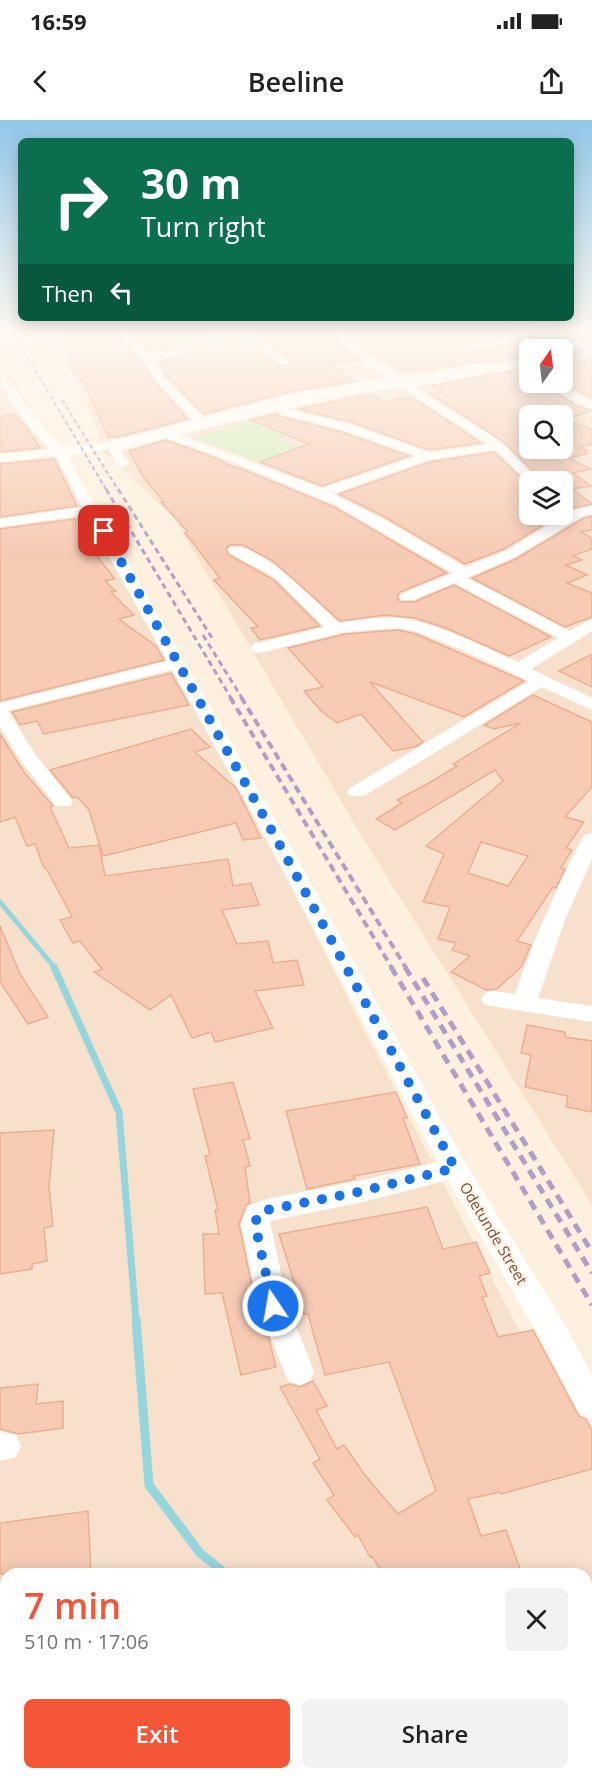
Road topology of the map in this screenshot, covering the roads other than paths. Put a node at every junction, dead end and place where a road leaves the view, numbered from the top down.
1 (23, 408) edge
2 (188, 408) edge
3 (245, 408) edge
4 (260, 408) edge
5 (268, 408) edge
6 (271, 408) edge
7 (440, 408) edge
8 (199, 420) junction
9 (166, 434) junction
10 (498, 446) junction
11 (60, 452) junction
12 (0, 456) edge
13 (428, 456) junction
14 (123, 464) dead end
15 (524, 471) edge
16 (322, 493) junction
17 (92, 510) junction
18 (585, 512) edge
19 (0, 524) edge
20 (235, 550) dead end
21 (461, 576) junction
22 (407, 597) dead end
23 (592, 624) edge
24 (337, 630) junction
25 (568, 637) junction
26 (259, 648) dead end
27 (177, 664) junction
28 (519, 669) junction
29 (542, 680) junction
30 (592, 705) edge
31 (0, 710) edge
32 (357, 792) dead end
33 (63, 802) dead end
34 (592, 839) edge
35 (492, 999) dead end
36 (524, 1004) junction
37 (592, 1014) edge
38 (455, 1168) junction
39 (299, 1371) dead end
40 (592, 1405) edge

1 - 11 street, Odetunde Street
2 - 8 street
3 - 8 street
4 - 12 street
5 - 9 street
6 - 13 street
7 - 10 street
8 - 11 street
9 - 14 street
9 - 16 street
10 - 13 street
10 - 15 street
11 - 12 street
11 - 17 street, Odetunde Street
13 - 16 street
16 - 21 street
17 - 19 street
17 - 27 street, Odetunde Street
18 - 21 street
20 - 24 street
21 - 22 street
21 - 25 street
23 - 25 street
24 - 26 street
24 - 28 street
25 - 28 street
27 - 31 street
27 - 38 street, Odetunde Street
28 - 29 street
29 - 30 street
29 - 32 street
31 - 33 street
34 - 36 street
35 - 36 street
36 - 37 street
38 - 39 street
38 - 40 street, Odetunde Street

